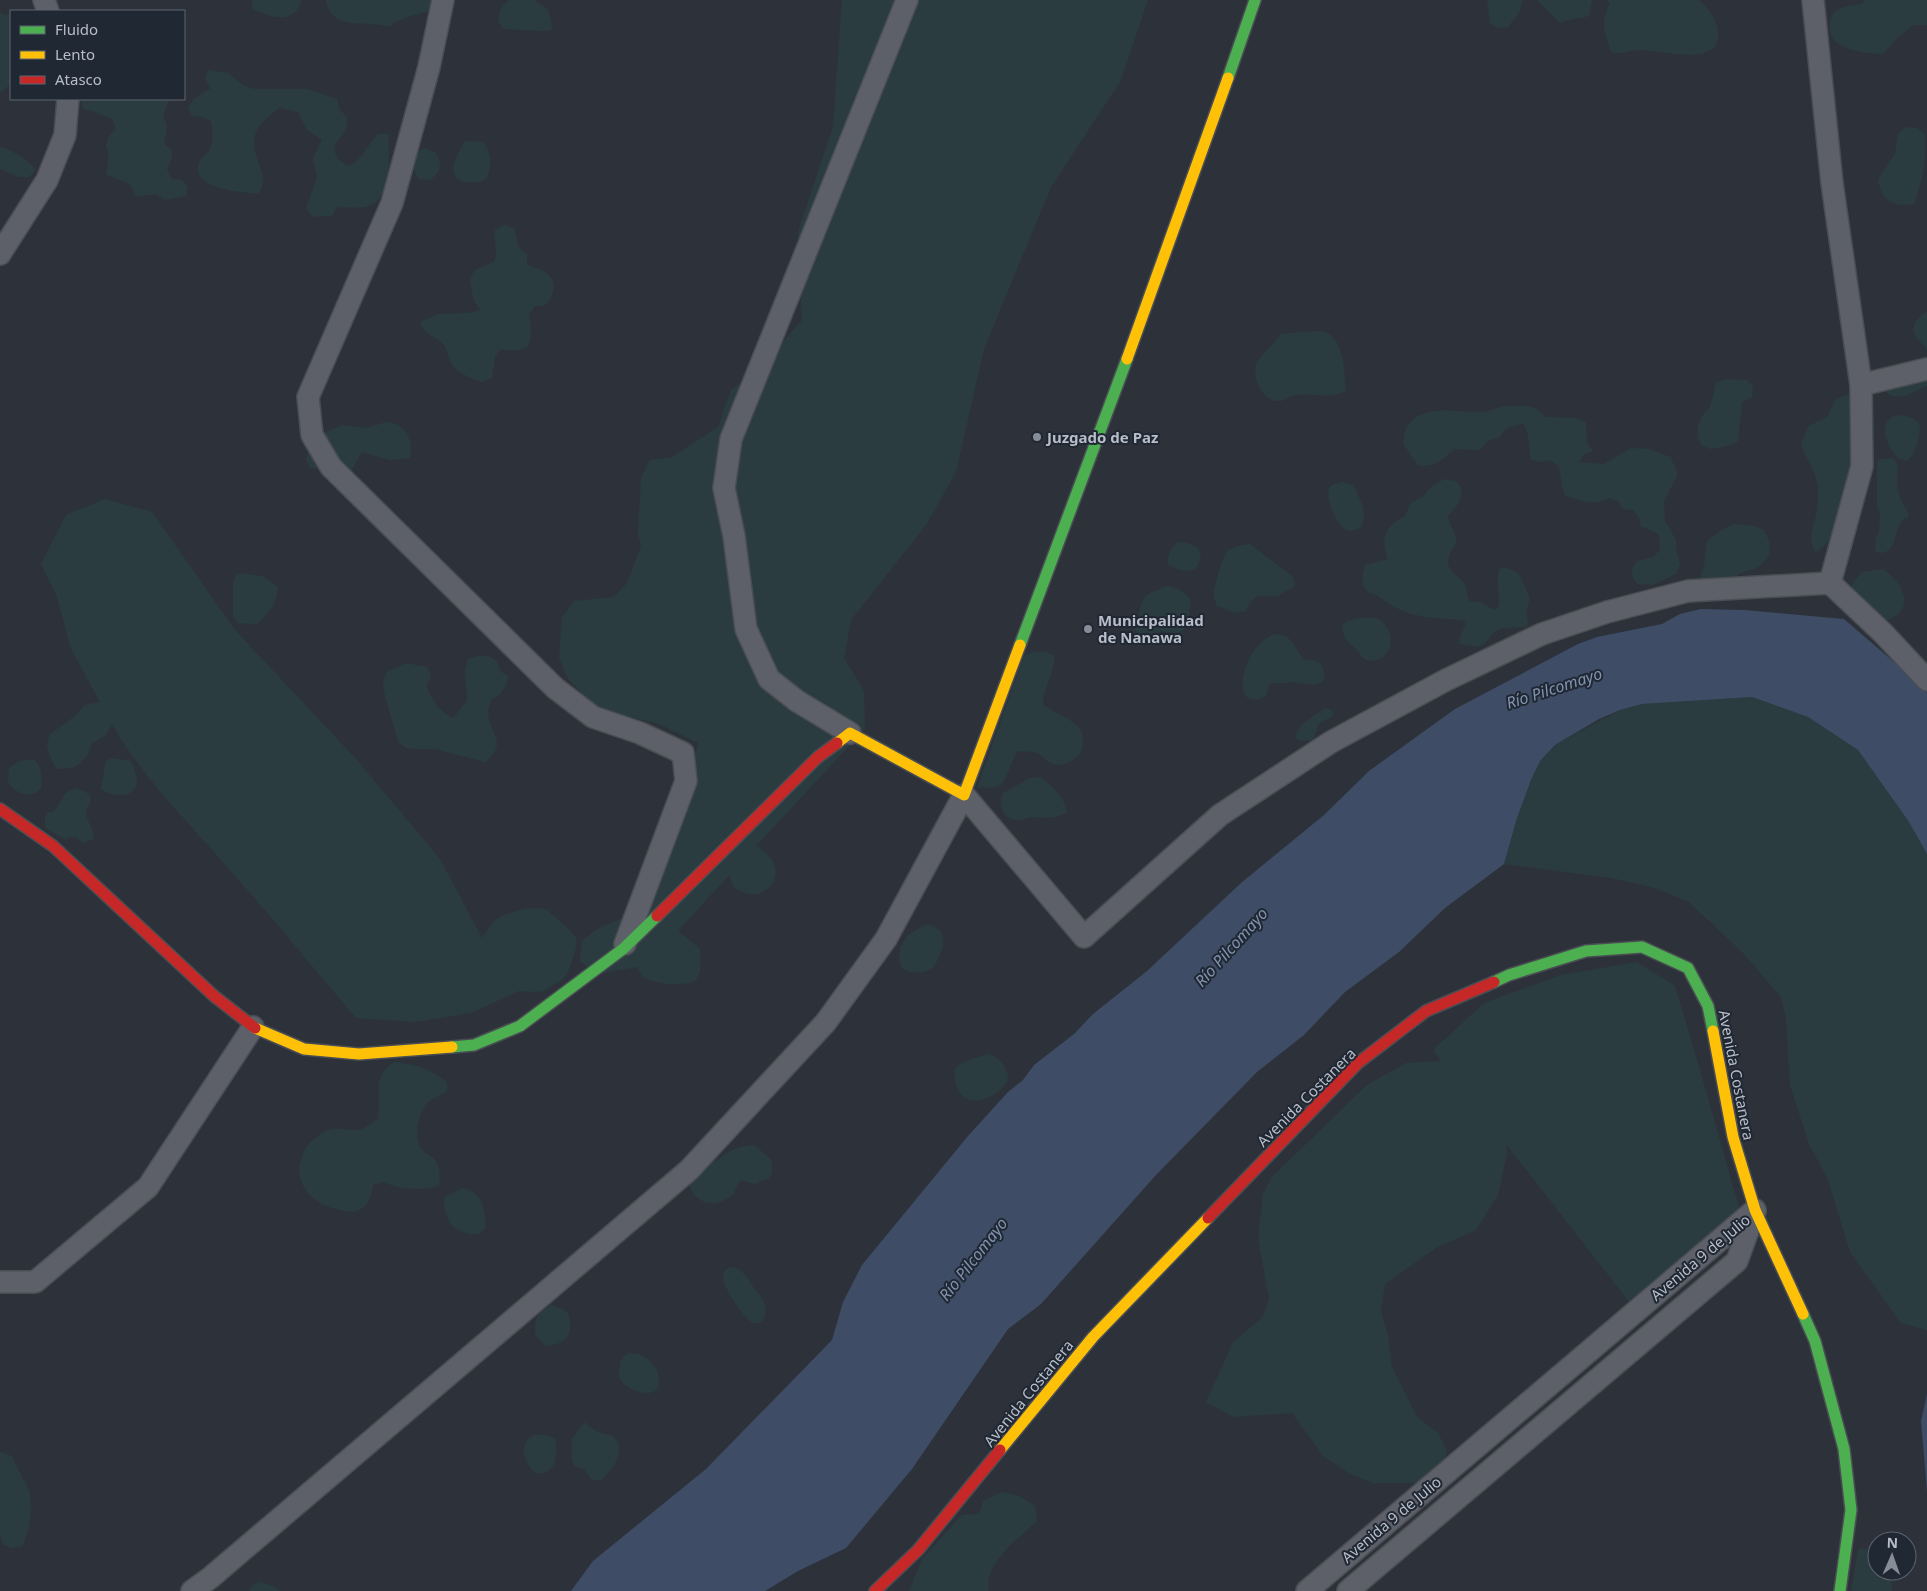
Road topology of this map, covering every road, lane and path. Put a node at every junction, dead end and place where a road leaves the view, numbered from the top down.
1 (443, 0) edge
2 (907, 0) edge
3 (1255, 0) edge
4 (1813, 0) edge
5 (68, 100) edge
6 (0, 254) edge
7 (1927, 369) edge
8 (1861, 385) junction
9 (1830, 583) junction
10 (1927, 680) edge
11 (850, 733) junction
12 (964, 795) junction
13 (0, 809) edge
14 (623, 949) junction
15 (253, 1028) junction
16 (1755, 1210) junction
17 (0, 1282) edge
18 (1351, 1590) edge
19 (192, 1591) edge
20 (875, 1591) edge
21 (1307, 1591) edge
22 (1840, 1591) edge

1 - 14 street
2 - 11 street
3 - 12 street
4 - 8 street
5 - 6 street
7 - 8 street
8 - 9 street
9 - 10 street
9 - 12 street
11 - 12 street
11 - 14 street
12 - 19 street
13 - 15 street
14 - 15 street
15 - 17 street
16 - 18 street, Avenida 9 de Julio
16 - 20 street, Avenida Costanera
16 - 21 street, Avenida 9 de Julio
16 - 22 street, Avenida Costanera

